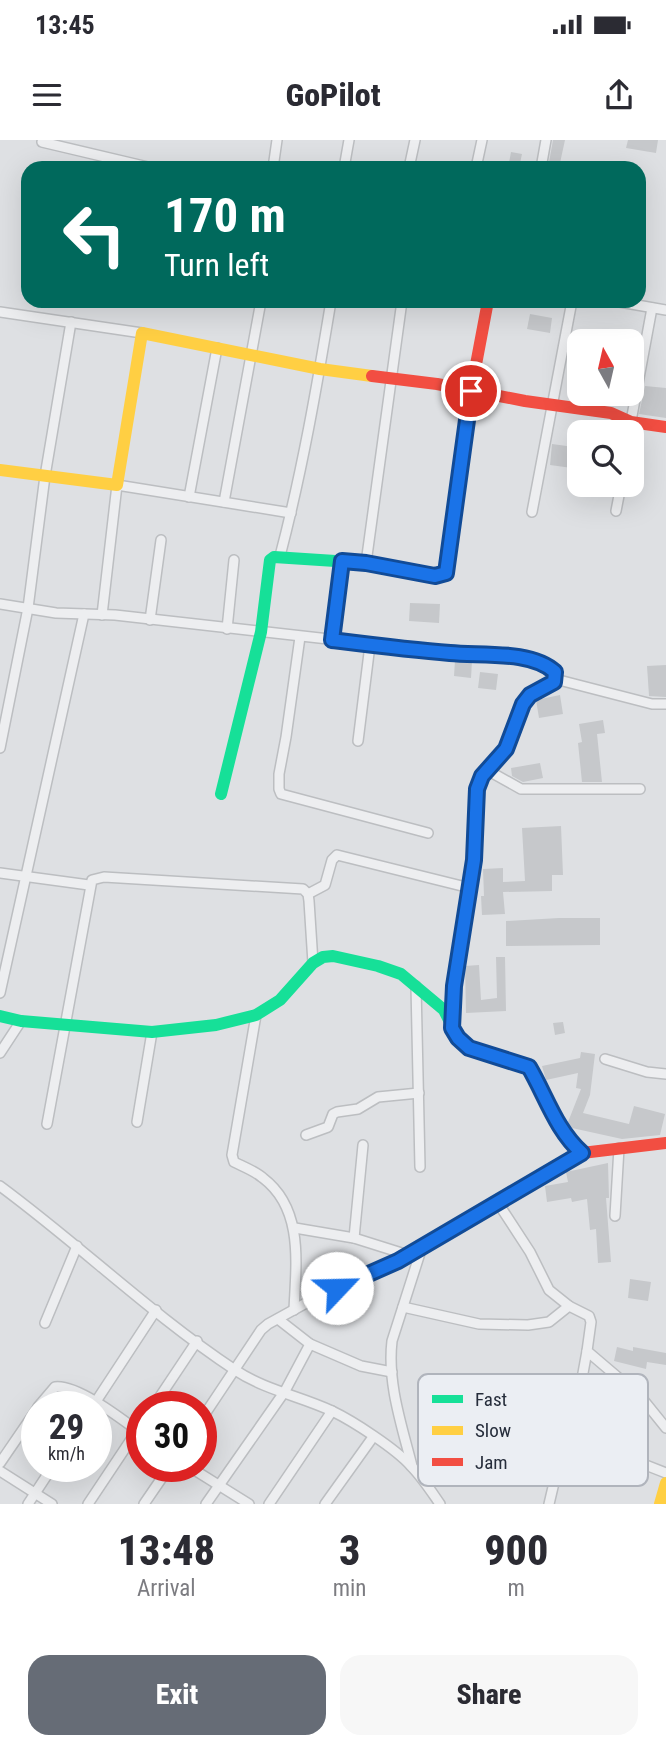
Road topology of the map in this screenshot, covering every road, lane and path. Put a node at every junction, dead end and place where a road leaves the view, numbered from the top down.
1 (277, 140) edge
2 (348, 140) edge
3 (415, 140) edge
4 (482, 140) edge
5 (546, 140) edge
6 (42, 142) edge
7 (122, 161) edge
8 (274, 161) edge
9 (345, 161) edge
10 (411, 161) edge
11 (478, 161) edge
12 (542, 161) edge
13 (646, 307) edge
14 (260, 308) edge
15 (330, 308) edge
16 (401, 308) edge
17 (487, 308) edge
18 (571, 308) edge
19 (652, 308) junction
20 (666, 310) edge
21 (0, 312) edge
22 (71, 322) junction
23 (142, 333) junction
24 (216, 348) junction
25 (251, 355) junction
26 (320, 369) junction
27 (390, 379) junction
28 (471, 391) junction
29 (551, 405) junction
30 (620, 420) edge
31 (631, 420) edge
32 (644, 427) edge
33 (666, 427) edge
34 (0, 470) edge
35 (45, 476) junction
36 (117, 485) junction
37 (189, 497) junction
38 (619, 497) edge
39 (224, 502) junction
40 (616, 511) dead end
41 (532, 512) dead end
42 (291, 513) junction
43 (161, 540) dead end
44 (280, 556) junction
45 (234, 560) dead end
46 (342, 561) junction
47 (366, 563) junction
48 (0, 604) edge
49 (28, 608) junction
50 (84, 614) junction
51 (102, 615) junction
52 (150, 620) junction
53 (227, 629) junction
54 (261, 632) junction
55 (300, 637) junction
56 (332, 640) junction
57 (370, 645) junction
58 (555, 679) junction
59 (666, 704) edge
60 (358, 741) dead end
61 (0, 748) edge
62 (487, 770) junction
63 (640, 789) dead end
64 (221, 794) dead end
65 (428, 833) dead end
66 (0, 873) edge
67 (26, 877) junction
68 (89, 885) junction
69 (470, 888) junction
70 (308, 894) junction
71 (313, 963) junction
72 (416, 986) junction
73 (0, 993) edge
74 (257, 1015) junction
75 (0, 1016) edge
76 (21, 1021) junction
77 (66, 1025) junction
78 (452, 1028) junction
79 (152, 1032) junction
80 (0, 1054) edge
81 (605, 1059) dead end
82 (666, 1074) edge
83 (419, 1093) junction
84 (137, 1122) dead end
85 (47, 1124) dead end
86 (306, 1135) dead end
87 (666, 1143) edge
88 (363, 1145) dead end
89 (619, 1148) junction
90 (582, 1153) junction
91 (420, 1167) dead end
92 (0, 1186) edge
93 (498, 1203) junction
94 (615, 1216) dead end
95 (295, 1228) junction
96 (354, 1238) junction
97 (77, 1246) junction
98 (422, 1247) junction
99 (408, 1255) junction
100 (569, 1306) junction
101 (403, 1307) junction
102 (156, 1310) junction
103 (294, 1310) junction
104 (278, 1319) junction
105 (45, 1323) dead end
106 (197, 1341) junction
107 (310, 1344) junction
108 (587, 1351) junction
109 (235, 1370) junction
110 (392, 1372) junction
111 (582, 1374) edge
112 (614, 1374) edge
113 (52, 1391) edge
114 (75, 1391) edge
115 (103, 1391) edge
116 (164, 1391) edge
117 (285, 1391) junction
118 (217, 1396) edge
119 (648, 1407) edge
120 (332, 1411) junction
121 (666, 1428) edge
122 (21, 1433) edge
123 (373, 1437) junction
124 (126, 1449) edge
125 (0, 1463) edge
126 (648, 1466) edge
127 (412, 1467) junction
128 (0, 1471) edge
129 (666, 1473) edge
130 (418, 1475) edge
131 (42, 1482) edge
132 (159, 1482) edge
133 (214, 1482) edge
134 (666, 1483) edge
135 (219, 1485) junction
136 (426, 1486) edge
137 (555, 1486) edge
138 (35, 1493) junction
139 (28, 1504) edge
140 (52, 1504) edge
141 (88, 1504) edge
142 (144, 1504) edge
143 (206, 1504) edge
144 (248, 1504) edge
145 (269, 1504) edge
146 (325, 1504) edge
147 (440, 1504) edge
148 (549, 1504) edge
149 (660, 1504) edge

1 - 8 street
2 - 9 street
3 - 10 street
4 - 11 street
5 - 12 street
6 - 7 street
13 - 19 street
14 - 25 street
15 - 26 street
16 - 27 street
17 - 28 street
18 - 29 street
19 - 20 street
19 - 31 street
21 - 22 street
22 - 23 street
22 - 35 street
23 - 24 street
23 - 36 street
24 - 25 street
24 - 37 street
25 - 26 street
25 - 39 street
26 - 27 street
26 - 42 street
27 - 28 street
27 - 47 street
28 - 29 street
28 - 47 street
29 - 30 street
29 - 41 street
32 - 33 street
34 - 35 street
35 - 36 street
35 - 49 street
36 - 37 street
36 - 51 street
37 - 39 street
38 - 40 street
39 - 42 street
42 - 44 street
43 - 52 street
44 - 46 street
44 - 54 street
45 - 53 street
46 - 47 street
46 - 56 street
48 - 49 street
49 - 50 street
49 - 61 street
50 - 51 street
50 - 67 street
51 - 52 street
52 - 53 street
53 - 54 street
54 - 55 street
54 - 64 street
55 - 56 street
55 - 65 street
56 - 57 street
57 - 58 street
57 - 60 street
58 - 59 street
58 - 62 street
62 - 63 street
62 - 69 street
66 - 67 street
67 - 68 street
67 - 73 street
68 - 70 street
68 - 77 street
69 - 70 street
69 - 78 street
70 - 71 street
71 - 72 street
71 - 74 street
72 - 78 street
72 - 83 street
74 - 79 street
74 - 95 street
75 - 76 street
76 - 77 street
76 - 80 street
77 - 79 street
77 - 85 street
78 - 90 street
79 - 84 street
81 - 82 street
83 - 86 street
83 - 91 street
87 - 89 street
88 - 96 street
89 - 90 street
89 - 94 street
90 - 93 street
92 - 97 street
93 - 98 street
93 - 100 street
95 - 96 street
95 - 103 street
96 - 99 street
97 - 102 street
97 - 105 street
98 - 99 street
98 - 101 street
99 - 103 street
100 - 101 street
100 - 108 street
101 - 110 street
102 - 106 street
102 - 115 street
103 - 104 street
104 - 107 street
104 - 109 street
106 - 109 street
106 - 116 street
107 - 110 street
107 - 117 street
108 - 111 street
108 - 112 street
109 - 117 street
109 - 118 street
110 - 127 street
113 - 114 street
117 - 120 street
117 - 135 street
119 - 121 street
120 - 123 street
120 - 145 street
122 - 125 street
123 - 127 street
123 - 146 street
124 - 141 street
126 - 129 street
127 - 130 street
128 - 138 street
131 - 138 street
132 - 142 street
133 - 135 street
134 - 149 street
135 - 143 street
135 - 144 street
136 - 147 street
137 - 148 street
138 - 139 street
138 - 140 street

